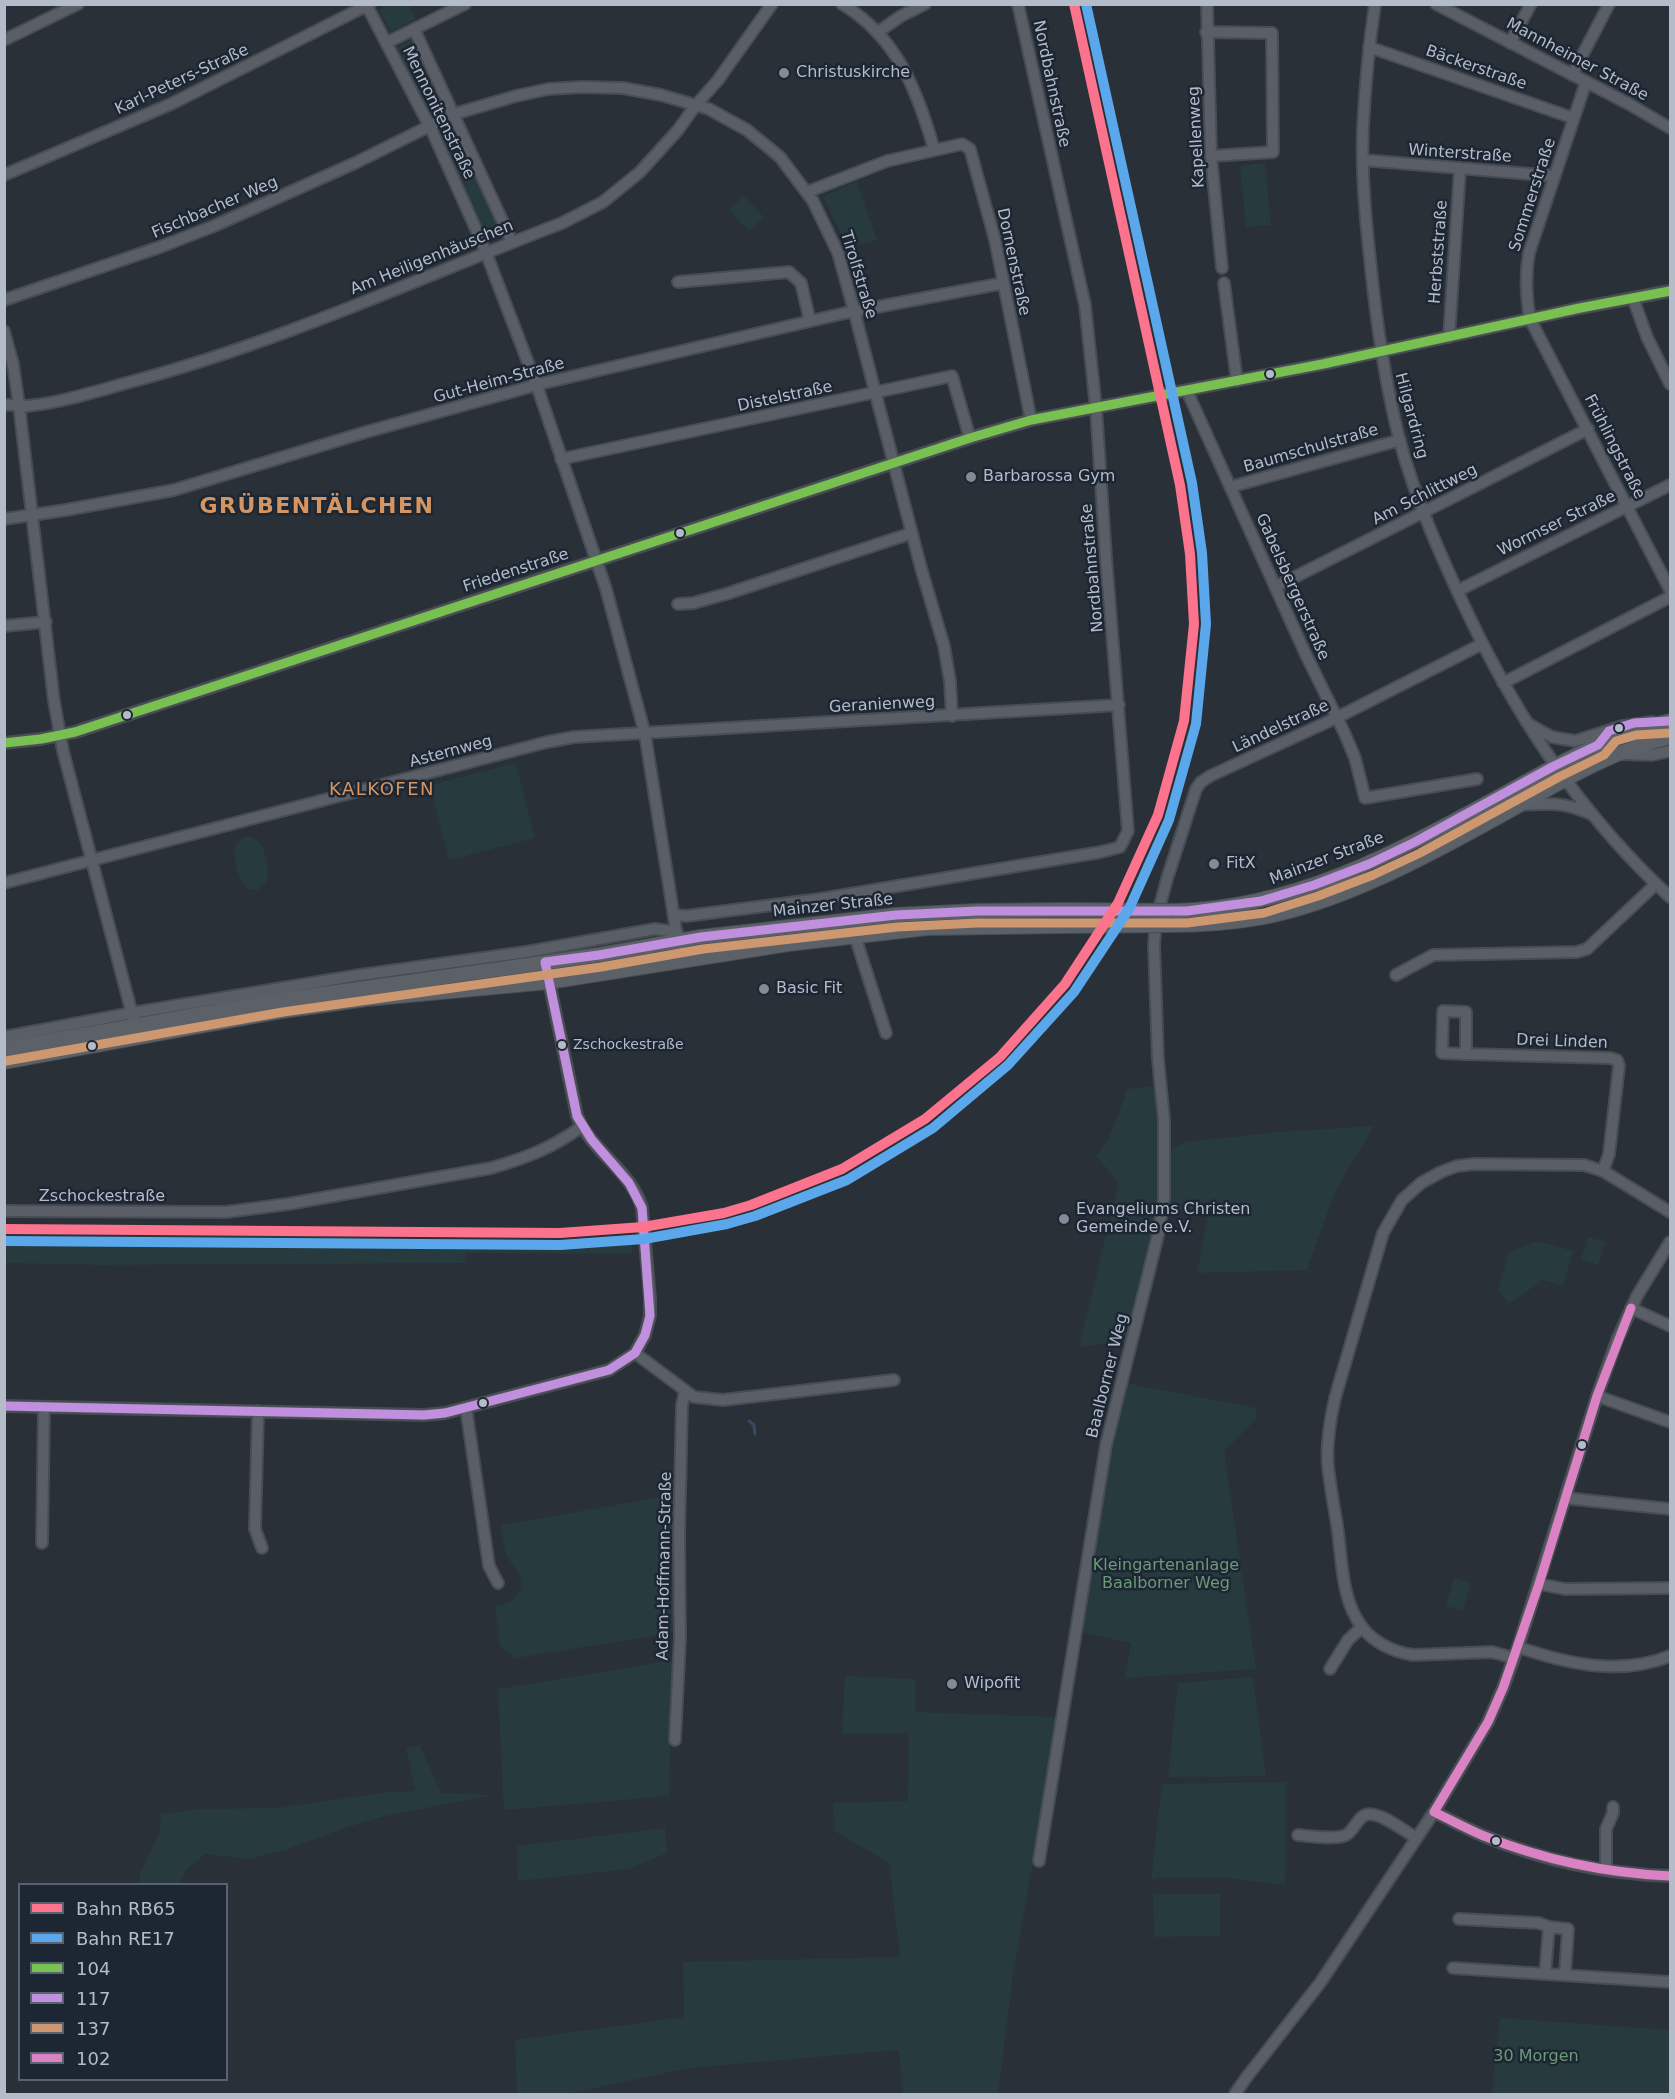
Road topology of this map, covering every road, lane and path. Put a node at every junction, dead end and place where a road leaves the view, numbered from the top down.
1 (78, 4) edge
2 (465, 4) edge
3 (772, 4) edge
4 (842, 4) edge
5 (925, 4) edge
6 (1018, 4) edge
7 (1207, 4) edge
8 (1375, 4) edge
9 (1436, 4) edge
10 (1531, 4) edge
11 (1609, 4) edge
12 (367, 5) edge
13 (1452, 8) edge
14 (414, 30) junction
15 (878, 32) junction
16 (1206, 32) junction
17 (4, 40) edge
18 (386, 43) junction
19 (1510, 43) junction
20 (1369, 47) junction
21 (1572, 75) junction
22 (1586, 82) junction
23 (696, 105) junction
24 (454, 114) junction
25 (1573, 118) junction
26 (429, 126) junction
27 (1671, 128) edge
28 (934, 149) junction
29 (1211, 156) junction
30 (1363, 160) junction
31 (1460, 169) junction
32 (4, 175) edge
33 (1554, 176) junction
34 (807, 192) junction
35 (512, 242) junction
36 (486, 253) junction
37 (1222, 268) dead end
38 (678, 282) dead end
39 (1004, 283) junction
40 (1224, 283) dead end
41 (1671, 291) edge
42 (1633, 298) junction
43 (4, 300) edge
44 (854, 311) junction
45 (1530, 319) junction
46 (810, 321) junction
47 (4, 331) edge
48 (1449, 337) junction
49 (1380, 352) junction
50 (1237, 381) junction
51 (1671, 384) edge
52 (537, 386) junction
53 (1187, 391) junction
54 (876, 393) junction
55 (4, 405) edge
56 (19, 405) junction
57 (1096, 408) junction
58 (1031, 420) junction
59 (1588, 429) junction
60 (970, 438) junction
61 (1400, 440) junction
62 (561, 459) junction
63 (894, 463) junction
64 (1671, 485) edge
65 (1230, 487) junction
66 (1628, 506) junction
67 (1424, 513) junction
68 (33, 514) junction
69 (4, 519) edge
70 (912, 533) junction
71 (595, 561) junction
72 (1275, 587) junction
73 (1671, 590) edge
74 (1457, 591) junction
75 (1671, 597) edge
76 (678, 604) dead end
77 (45, 622) junction
78 (4, 626) edge
79 (1482, 644) junction
80 (1503, 683) junction
81 (1119, 705) junction
82 (952, 716) junction
83 (1336, 718) junction
84 (1525, 722) junction
85 (1667, 722) edge
86 (645, 734) junction
87 (60, 736) junction
88 (1671, 737) edge
89 (4, 743) edge
90 (1671, 751) edge
91 (1619, 754) junction
92 (1554, 766) junction
93 (1477, 779) dead end
94 (1565, 780) junction
95 (1518, 806) junction
96 (1593, 815) junction
97 (1120, 847) joint
98 (93, 861) junction
99 (4, 883) edge
100 (1656, 884) junction
101 (1162, 897) joint
102 (1671, 897) edge
103 (675, 915) junction
104 (677, 936) junction
105 (855, 936) junction
106 (545, 962) junction
107 (681, 962) junction
108 (1396, 975) dead end
109 (548, 982) junction
110 (134, 1019) junction
111 (886, 1033) dead end
112 (4, 1037) edge
113 (4, 1049) edge
114 (1466, 1054) dead end
115 (4, 1062) edge
116 (581, 1127) junction
117 (1603, 1170) junction
118 (4, 1211) edge
119 (1671, 1212) edge
120 (1671, 1242) edge
121 (1631, 1308) junction
122 (1671, 1326) edge
123 (635, 1353) junction
124 (894, 1380) dead end
125 (685, 1392) junction
126 (1597, 1396) junction
127 (4, 1406) edge
128 (44, 1407) junction
129 (466, 1408) junction
130 (258, 1411) junction
131 (1671, 1422) edge
132 (1565, 1498) junction
133 (1671, 1509) edge
134 (42, 1543) dead end
135 (262, 1548) dead end
136 (498, 1583) dead end
137 (1539, 1584) junction
138 (1671, 1588) edge
139 (1362, 1627) junction
140 (1518, 1647) junction
141 (1671, 1656) edge
142 (1514, 1658) junction
143 (1330, 1669) dead end
144 (675, 1740) dead end
145 (1613, 1807) dead end
146 (1434, 1812) junction
147 (1298, 1835) dead end
148 (1416, 1838) junction
149 (1039, 1861) dead end
150 (1606, 1870) junction
151 (1671, 1876) edge
152 (1459, 1919) dead end
153 (1548, 1927) junction
154 (1453, 1968) dead end
155 (1545, 1974) junction
156 (1565, 1975) junction
157 (1671, 1982) edge
158 (1235, 2094) edge

1 - 17 street
2 - 14 street
3 - 23 street, Am Heiligenhäuschen
4 - 15 street
5 - 15 street
6 - 57 street, Nordbahnstraße
7 - 16 street, Kapellenweg
8 - 20 street, Hilgardring
9 - 13 street, Mannheimer Straße
10 - 19 street
11 - 21 street
12 - 18 street, Mennonitenstraße
12 - 32 street, Karl-Peters-Straße
13 - 19 street, Mannheimer Straße
14 - 18 street
14 - 24 street, Mennonitenstraße
15 - 28 street
16 - 29 street, Kapellenweg
16 - 29 street
18 - 26 street, Mennonitenstraße
19 - 21 street, Mannheimer Straße
20 - 25 street, Bäckerstraße
20 - 30 street, Hilgardring
21 - 22 street, Mannheimer Straße
22 - 25 street, Sommerstraße
22 - 27 street, Mannheimer Straße
23 - 24 street, Tirolfstraße
23 - 34 street, Tirolfstraße
23 - 35 street, Am Heiligenhäuschen
24 - 26 street, Tirolfstraße
24 - 35 street, Mennonitenstraße
25 - 33 street, Sommerstraße
26 - 36 street, Mennonitenstraße
26 - 43 street, Fischbacher Weg
28 - 34 street, Dornenstraße
28 - 39 street, Dornenstraße
29 - 37 street, Kapellenweg
30 - 31 street, Winterstraße
30 - 49 street, Hilgardring
31 - 33 street, Winterstraße
31 - 48 street, Herbststraße
33 - 45 street, Sommerstraße
34 - 44 street, Tirolfstraße
35 - 36 street, Am Heiligenhäuschen
36 - 52 street, Mennonitenstraße
36 - 56 street, Am Heiligenhäuschen
38 - 46 street
39 - 44 street, Gut-Heim-Straße
39 - 58 street, Dornenstraße
40 - 50 street
41 - 42 street, Friedenstraße
42 - 45 street, Friedenstraße
42 - 51 street
44 - 46 street, Gut-Heim-Straße
44 - 54 street, Tirolfstraße
45 - 48 street, Friedenstraße
45 - 59 street, Frühlingstraße
46 - 52 street, Gut-Heim-Straße
47 - 56 street
48 - 49 street, Friedenstraße
49 - 50 street, Friedenstraße
49 - 61 street, Hilgardring
50 - 53 street, Friedenstraße
52 - 62 street, Mennonitenstraße
52 - 68 street, Gut-Heim-Straße
53 - 57 street, Friedenstraße
53 - 65 street, Gabelsbergerstraße
54 - 60 street, Distelstraße
54 - 62 street, Distelstraße
54 - 63 street, Tirolfstraße
55 - 56 street, Am Heiligenhäuschen
56 - 68 street
57 - 58 street, Friedenstraße
57 - 81 street, Nordbahnstraße
58 - 60 street, Friedenstraße
59 - 66 street, Frühlingstraße
59 - 67 street, Am Schlittweg
60 - 63 street, Friedenstraße
61 - 65 street, Baumschulstraße
61 - 67 street, Hilgardring
62 - 71 street, Mennonitenstraße
63 - 70 street, Tirolfstraße
63 - 71 street, Friedenstraße
64 - 66 street, Wormser Straße
65 - 72 street, Gabelsbergerstraße
66 - 73 street, Frühlingstraße
66 - 74 street, Wormser Straße
67 - 72 street, Am Schlittweg
67 - 74 street, Hilgardring
68 - 69 street, Gut-Heim-Straße
68 - 77 street
70 - 76 street
70 - 82 street, Tirolfstraße
71 - 86 street, Mennonitenstraße
71 - 87 street, Friedenstraße
72 - 83 street, Gabelsbergerstraße
74 - 79 street, Hilgardring
75 - 80 street
77 - 78 street
77 - 87 street
79 - 80 street, Hilgardring
79 - 83 street, Ländelstraße
80 - 84 street, Hilgardring
81 - 82 street, Geranienweg
81 - 97 street, Nordbahnstraße
82 - 86 street, Geranienweg
83 - 93 street, Gabelsbergerstraße
83 - 101 street, Ländelstraße
84 - 85 street
84 - 92 street, Hilgardring
85 - 92 main road, Mainzer Straße
86 - 98 street, Asternweg
86 - 103 street, Mennonitenstraße
87 - 89 street, Friedenstraße
87 - 98 street
88 - 91 main road, Mainzer Straße
90 - 91 street
91 - 94 main road, Mainzer Straße
92 - 94 street, Hilgardring
92 - 104 main road, Mainzer Straße, bridge
94 - 95 main road, Mainzer Straße
94 - 96 street, Hilgardring
95 - 96 street
95 - 105 main road, Mainzer Straße, bridge
96 - 100 street, Hilgardring
97 - 103 street, Mainzer Straße
98 - 99 street, Asternweg
98 - 110 street
100 - 102 street, Hilgardring
100 - 108 street
101 - 149 street, Baalborner Weg
103 - 104 street, Mennonitenstraße
104 - 106 main road, Mainzer Straße
104 - 107 street, Mennonitenstraße
104 - 110 street, Mainzer Straße
105 - 107 main road, Mainzer Straße
105 - 111 street, Mainzer Straße
106 - 109 street
106 - 110 main road, Mainzer Straße
107 - 109 main road, Mainzer Straße
109 - 115 main road, Mainzer Straße
109 - 116 street
110 - 112 street, Mainzer Straße
110 - 113 main road, Mainzer Straße
114 - 117 street, Drei Linden
116 - 118 street, Zschockestraße
116 - 123 street
117 - 119 street
117 - 139 street
120 - 121 street
121 - 122 street
121 - 126 street
123 - 125 street
123 - 129 street
124 - 125 street
125 - 144 street, Adam-Hoffmann-Straße
126 - 131 street
126 - 132 street
127 - 128 street
128 - 130 street
128 - 134 street
129 - 130 street
129 - 136 street
130 - 135 street
132 - 133 street
132 - 137 street
137 - 138 street
137 - 140 street
139 - 142 street
139 - 143 street
140 - 141 street
140 - 142 street
142 - 146 street
145 - 150 street
146 - 148 street
146 - 150 street
147 - 148 street
148 - 158 street
150 - 151 street
152 - 153 street
153 - 155 street
153 - 156 street
154 - 155 street
155 - 156 street
156 - 157 street

